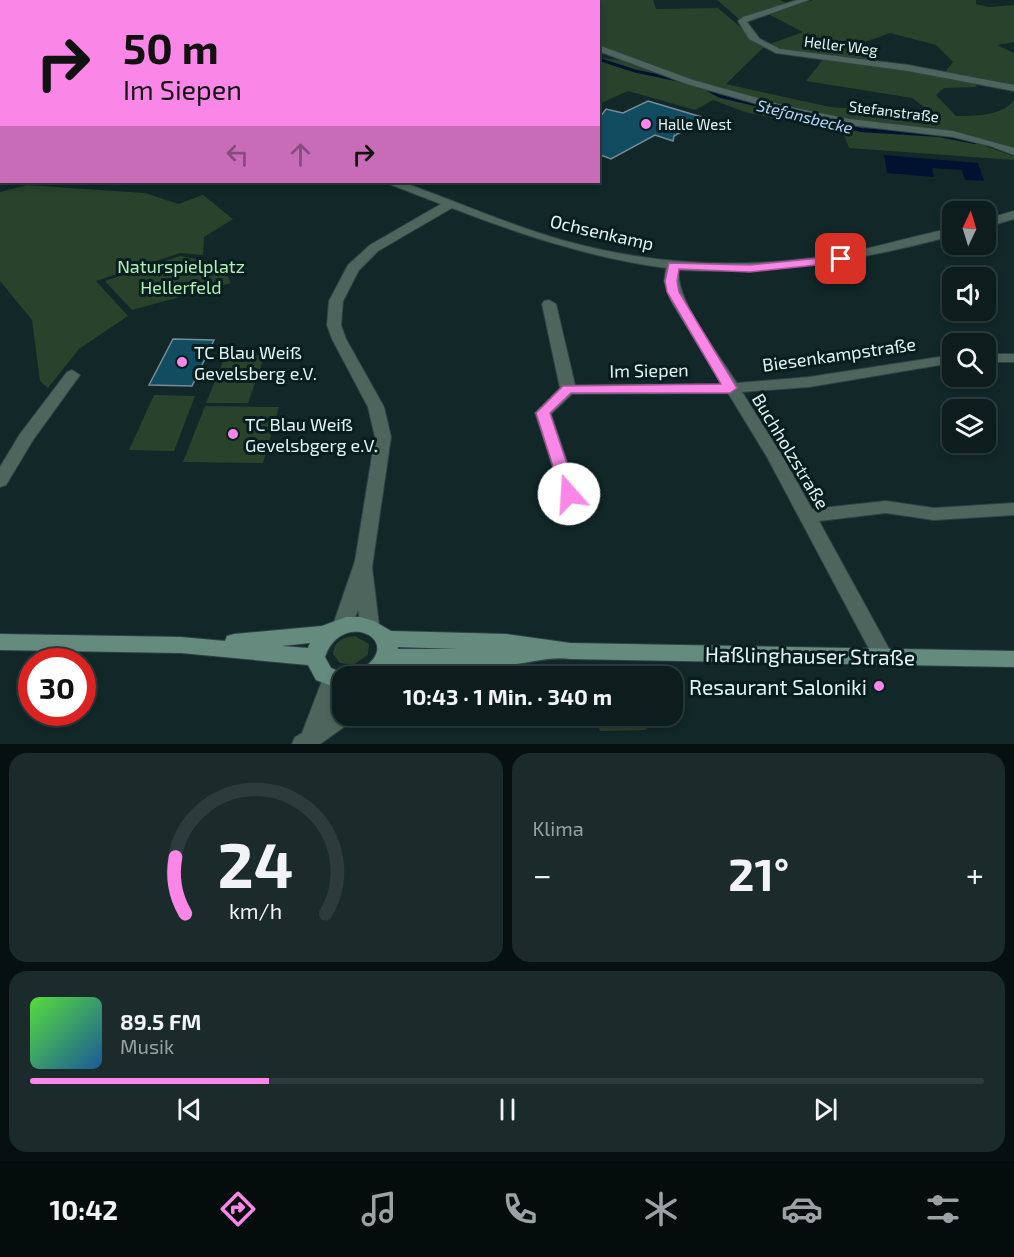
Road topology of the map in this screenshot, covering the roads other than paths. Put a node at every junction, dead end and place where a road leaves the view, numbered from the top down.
1 (805, 0) edge
2 (600, 49) edge
3 (1014, 88) edge
4 (1014, 152) edge
5 (396, 183) edge
6 (452, 203) junction
7 (1011, 218) edge
8 (996, 221) edge
9 (942, 235) edge
10 (673, 266) junction
11 (549, 304) dead end
12 (996, 358) edge
13 (1014, 358) edge
14 (942, 360) edge
15 (72, 375) dead end
16 (730, 388) junction
17 (568, 389) junction
18 (0, 481) edge
19 (569, 494) dead end
20 (1014, 509) edge
21 (807, 516) junction
22 (364, 561) junction
23 (369, 625) junction
24 (335, 629) junction
25 (0, 642) edge
26 (181, 645) junction
27 (386, 648) junction
28 (315, 657) junction
29 (883, 657) junction
30 (1014, 658) edge
31 (381, 666) edge
32 (332, 676) edge
33 (332, 690) edge
34 (332, 724) edge
35 (307, 741) edge

1 - 3 street, Heller Weg
2 - 4 street, Stefanstraße
5 - 6 street, Ochsenkamp
6 - 10 street, Ochsenkamp
6 - 22 street
7 - 8 street
9 - 10 street, Ochsenkamp
10 - 16 street, Buchholzstraße
11 - 17 street
12 - 13 street
14 - 16 street, Biesenkampstraße
15 - 18 street
16 - 17 street, Im Siepen
16 - 21 street, Buchholzstraße
17 - 19 street
20 - 21 street
21 - 29 street, Buchholzstraße
22 - 23 street
22 - 24 street
23 - 24 main road
23 - 27 main road
24 - 26 main road
24 - 28 main road
25 - 26 main road
26 - 28 main road
27 - 29 main road, Haßlinghauser Straße
27 - 31 main road
28 - 32 main road
29 - 30 main road, Haßlinghauser Straße
33 - 35 street
34 - 35 street

